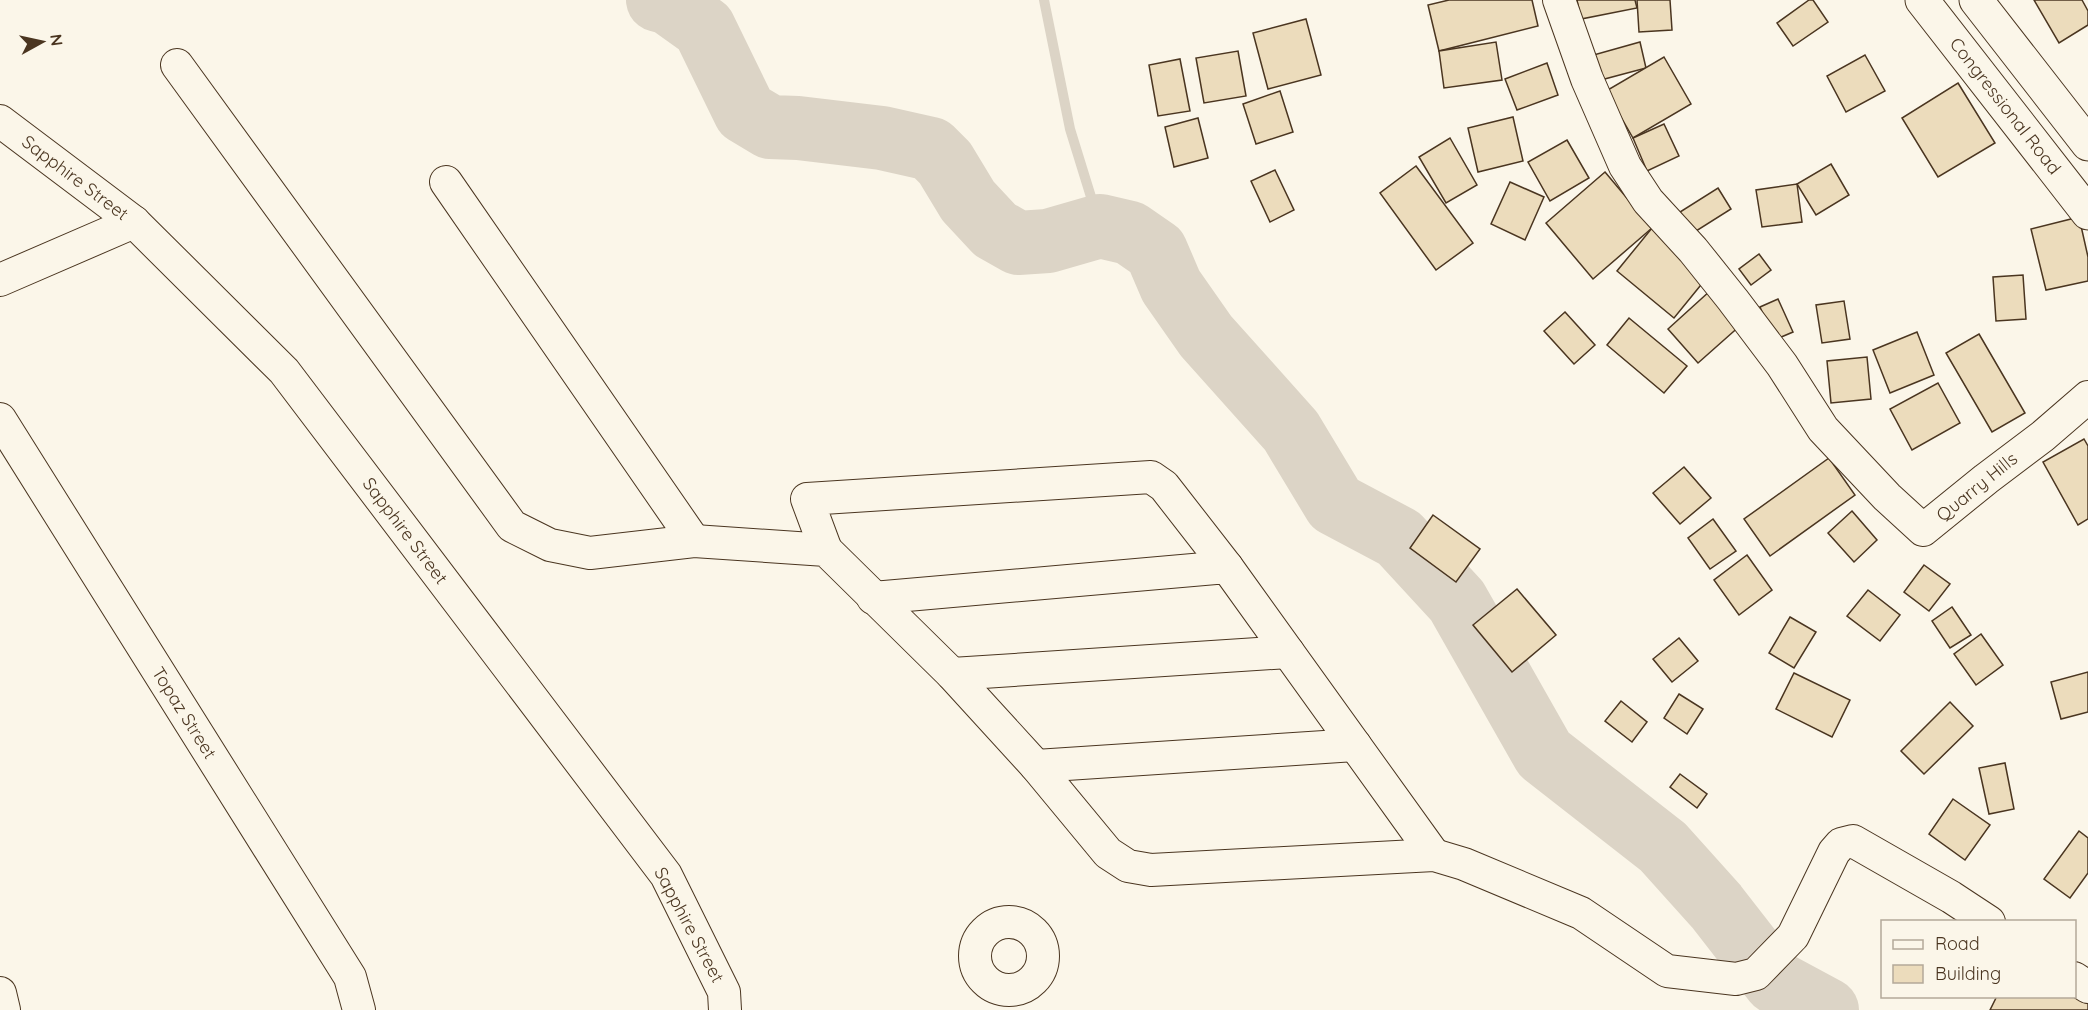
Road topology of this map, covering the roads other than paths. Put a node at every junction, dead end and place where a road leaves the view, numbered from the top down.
1 (1558, 0) edge
2 (1922, 0) edge
3 (1976, 0) edge
4 (177, 65) dead end
5 (0, 121) edge
6 (2088, 144) edge
7 (446, 182) dead end
8 (2088, 213) edge
9 (134, 222) junction
10 (0, 280) edge
11 (2088, 397) edge
12 (0, 419) edge
13 (694, 542) junction
14 (826, 550) junction
15 (1227, 567) junction
16 (873, 598) junction
17 (1288, 652) junction
18 (952, 674) junction
19 (1355, 745) junction
20 (1036, 766) junction
21 (1434, 855) junction
22 (1987, 920) edge
23 (1012, 990) dead end
24 (0, 993) edge
25 (4, 1010) edge
26 (359, 1010) edge
27 (724, 1010) edge
28 (1039, 1010) edge

1 - 11 street, Quarry Hills
2 - 8 main road, Congressional Road
3 - 6 main road
4 - 13 street
5 - 9 street, Sapphire Street
7 - 13 street
9 - 10 street
9 - 27 street, Sapphire Street
12 - 26 street, Topaz Street
13 - 14 street
14 - 15 street
14 - 16 street
15 - 16 street
15 - 17 street
16 - 18 street
17 - 18 street
17 - 19 street
18 - 20 street
19 - 20 street
19 - 21 street
20 - 21 street
21 - 22 street
23 - 28 street
24 - 25 street

